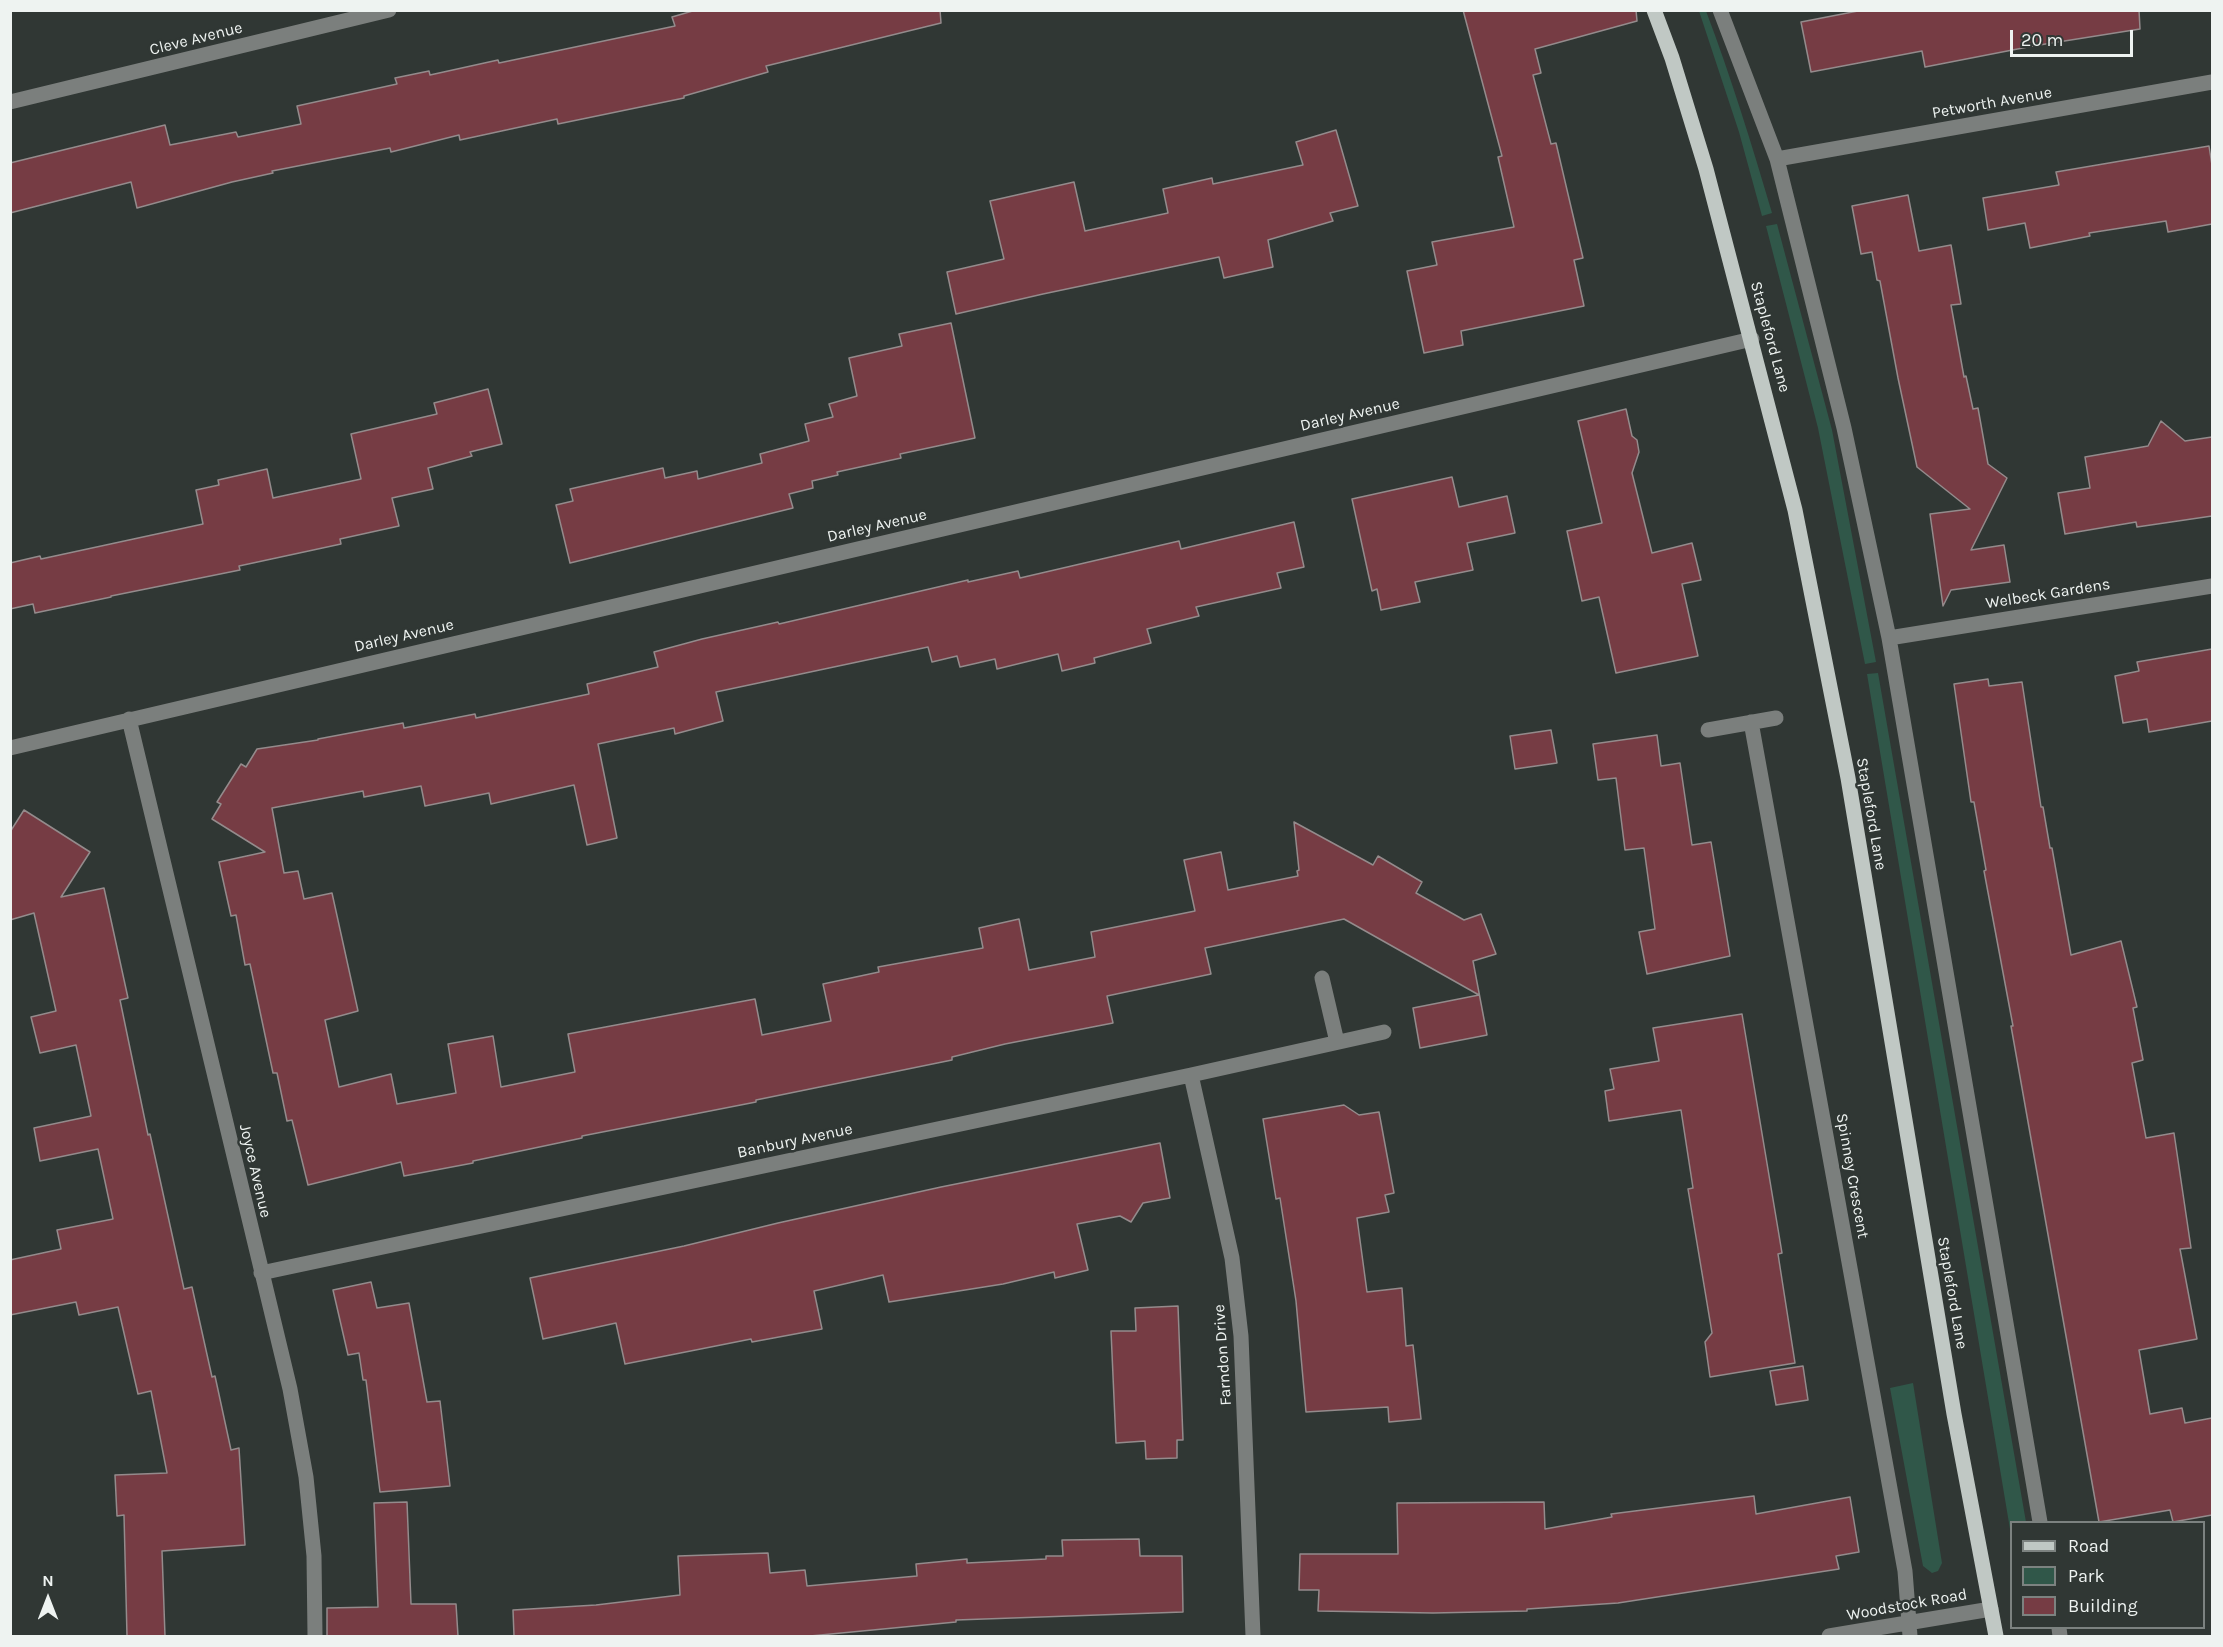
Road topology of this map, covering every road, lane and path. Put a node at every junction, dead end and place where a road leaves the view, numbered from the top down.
1 (389, 10) edge
2 (1654, 10) edge
3 (1720, 10) edge
4 (2212, 82) edge
5 (10, 102) edge
6 (1777, 159) junction
7 (1752, 339) junction
8 (2212, 586) edge
9 (1889, 638) junction
10 (1776, 718) dead end
11 (129, 719) junction
12 (1751, 722) junction
13 (1708, 730) dead end
14 (10, 747) edge
15 (1322, 978) dead end
16 (1384, 1032) dead end
17 (1337, 1042) junction
18 (1191, 1075) junction
19 (261, 1273) junction
20 (2040, 1521) edge
21 (1991, 1609) junction
22 (1909, 1629) edge
23 (315, 1636) edge
24 (1254, 1636) edge
25 (1829, 1636) edge
26 (1996, 1636) edge

1 - 5 street, Cleve Avenue
2 - 7 main road, Stapleford Lane
3 - 6 street
4 - 6 street, Petworth Avenue
6 - 9 street
7 - 11 street, Darley Avenue
7 - 21 main road, Stapleford Lane
8 - 9 street, Welbeck Gardens
9 - 20 street
10 - 12 street
11 - 14 street, Darley Avenue
11 - 19 street, Joyce Avenue
12 - 13 street
12 - 22 street, Spinney Crescent
15 - 17 street
16 - 17 street, Banbury Avenue
17 - 18 street, Banbury Avenue
18 - 19 street, Banbury Avenue
18 - 24 street, Farndon Drive
19 - 23 street, Joyce Avenue
21 - 22 street, Woodstock Road
21 - 26 main road, Stapleford Lane
22 - 25 street, Woodstock Road

